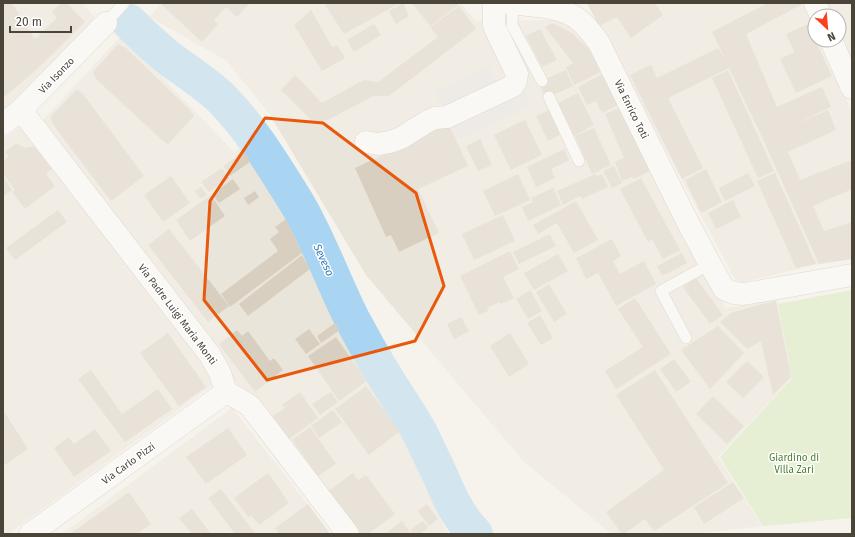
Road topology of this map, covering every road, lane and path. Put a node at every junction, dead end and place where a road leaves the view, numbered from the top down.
1 (124, 3) edge
2 (505, 3) edge
3 (106, 23) joint
4 (834, 48) edge
5 (542, 81) dead end
6 (852, 88) edge
7 (549, 97) dead end
8 (21, 110) junction
9 (3, 124) edge
10 (366, 142) dead end
11 (579, 161) dead end
12 (710, 264) junction
13 (852, 275) edge
14 (686, 338) dead end
15 (226, 392) junction
16 (30, 534) edge
17 (348, 534) edge

1 - 3 lane
2 - 5 lane
2 - 10 street
2 - 12 street, Via Enrico Toti
3 - 8 street, Via Isonzo
4 - 6 street
7 - 11 lane
8 - 9 street, Via Isonzo
8 - 15 street, Via Padre Luigi Maria Monti
12 - 13 street, Via Enrico Toti
12 - 14 lane
15 - 16 street, Via Carlo Pizzi
15 - 17 street

